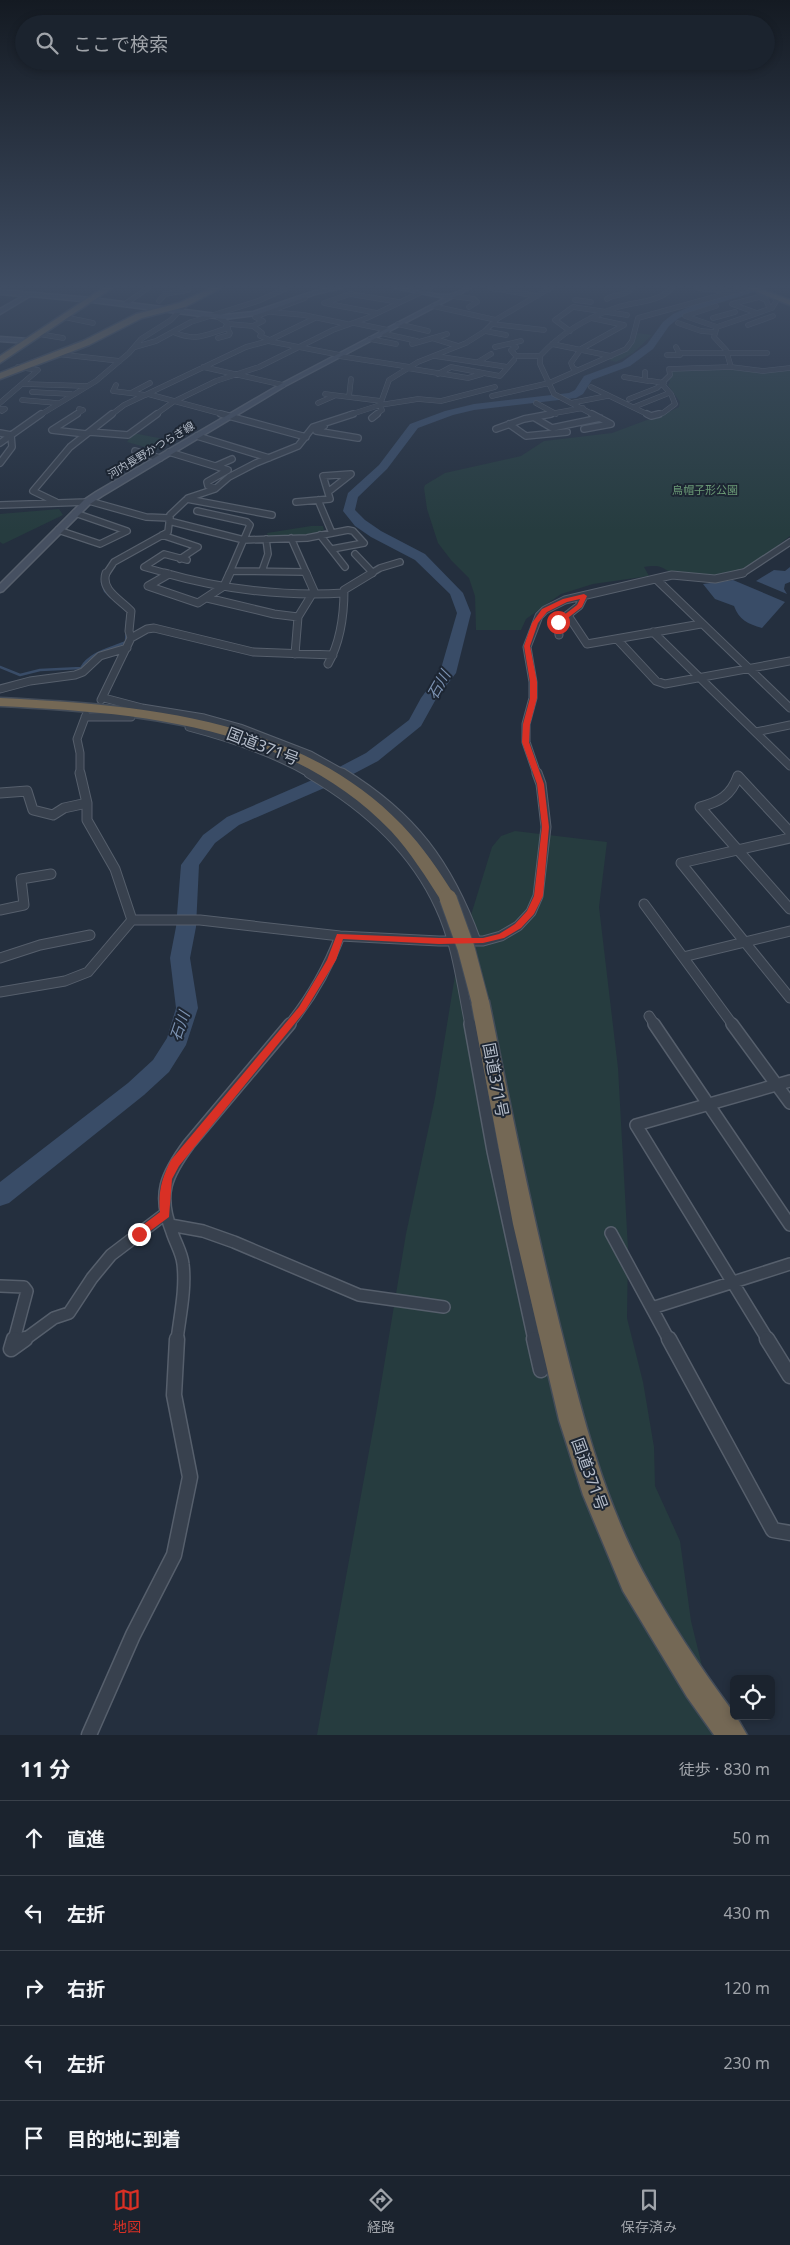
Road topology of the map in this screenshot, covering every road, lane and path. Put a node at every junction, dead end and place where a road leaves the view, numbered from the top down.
1 (15, 369) junction
2 (111, 369) edge
3 (199, 369) edge
4 (213, 369) edge
5 (253, 369) edge
6 (313, 369) edge
7 (406, 369) edge
8 (417, 369) edge
9 (449, 369) edge
10 (456, 369) edge
11 (506, 369) edge
12 (542, 369) edge
13 (670, 369) edge
14 (750, 369) edge
15 (781, 369) edge
16 (0, 370) edge
17 (577, 370) edge
18 (645, 372) dead end
19 (237, 374) junction
20 (438, 374) junction
21 (482, 374) junction
22 (0, 376) edge
23 (624, 377) dead end
24 (351, 379) dead end
25 (648, 381) junction
26 (150, 383) dead end
27 (549, 383) junction
28 (24, 384) junction
29 (663, 384) junction
30 (116, 385) dead end
31 (283, 385) junction
32 (88, 386) junction
33 (495, 386) dead end
34 (591, 387) dead end
35 (32, 392) dead end
36 (133, 392) junction
37 (42, 393) junction
38 (670, 393) junction
39 (73, 394) junction
40 (147, 394) junction
41 (325, 394) dead end
42 (337, 395) junction
43 (492, 396) dead end
44 (607, 396) junction
45 (349, 397) junction
46 (629, 399) dead end
47 (22, 400) dead end
48 (34, 401) junction
49 (57, 402) junction
50 (172, 402) junction
51 (569, 402) junction
52 (0, 403) edge
53 (318, 403) dead end
54 (381, 403) junction
55 (536, 403) dead end
56 (634, 406) junction
57 (583, 408) junction
58 (79, 410) dead end
59 (556, 414) junction
60 (512, 415) dead end
61 (231, 416) junction
62 (372, 418) dead end
63 (536, 418) junction
64 (600, 418) junction
65 (332, 420) junction
66 (522, 420) junction
67 (509, 424) junction
68 (496, 429) dead end
69 (584, 429) dead end
70 (567, 432) dead end
71 (88, 433) junction
72 (0, 434) edge
73 (11, 435) junction
74 (197, 436) junction
75 (306, 437) junction
76 (358, 438) dead end
77 (0, 443) edge
78 (134, 451) dead end
79 (169, 452) junction
80 (160, 458) junction
81 (269, 458) junction
82 (232, 459) dead end
83 (0, 463) edge
84 (216, 466) junction
85 (216, 488) junction
86 (328, 492) junction
87 (187, 499) junction
88 (318, 500) junction
89 (88, 501) junction
90 (56, 502) junction
91 (296, 502) dead end
92 (0, 505) edge
93 (197, 511) dead end
94 (75, 513) junction
95 (272, 515) dead end
96 (169, 519) junction
97 (58, 530) junction
98 (332, 533) junction
99 (162, 535) junction
100 (320, 535) junction
101 (291, 538) junction
102 (244, 540) junction
103 (266, 540) junction
104 (790, 542) edge
105 (332, 550) junction
106 (355, 554) dead end
107 (184, 559) joint
108 (400, 562) dead end
109 (345, 567) dead end
110 (232, 571) junction
111 (262, 571) junction
112 (304, 572) junction
113 (373, 573) junction
114 (170, 574) junction
115 (656, 580) junction
116 (224, 586) junction
117 (0, 590) edge
118 (344, 593) junction
119 (314, 595) junction
120 (584, 596) junction
121 (207, 598) junction
122 (570, 613) junction
123 (298, 616) junction
124 (701, 624) junction
125 (653, 632) junction
126 (559, 635) dead end
127 (130, 638) junction
128 (617, 639) junction
129 (127, 648) junction
130 (295, 654) junction
131 (333, 655) junction
132 (790, 661) edge
133 (328, 664) dead end
134 (749, 668) junction
135 (701, 678) junction
136 (0, 688) edge
137 (0, 697) edge
138 (0, 702) edge
139 (0, 707) edge
140 (790, 708) edge
141 (129, 711) junction
142 (790, 725) edge
143 (756, 732) junction
144 (790, 766) edge
145 (0, 793) edge
146 (87, 803) junction
147 (790, 832) edge
148 (790, 838) edge
149 (739, 850) junction
150 (50, 874) dead end
151 (644, 904) dead end
152 (790, 909) edge
153 (0, 910) edge
154 (132, 920) junction
155 (790, 931) edge
156 (90, 935) dead end
157 (340, 936) junction
158 (452, 941) junction
159 (476, 941) junction
160 (745, 942) junction
161 (683, 957) junction
162 (0, 958) edge
163 (0, 992) edge
164 (790, 998) edge
165 (649, 1016) dead end
166 (790, 1081) edge
167 (776, 1085) junction
168 (710, 1103) junction
169 (790, 1103) edge
170 (168, 1219) junction
171 (790, 1225) edge
172 (611, 1233) dead end
173 (790, 1264) edge
174 (733, 1282) junction
175 (0, 1286) edge
176 (444, 1307) dead end
177 (652, 1308) junction
178 (541, 1370) dead end
179 (790, 1376) edge
180 (790, 1533) edge
181 (88, 1735) edge
182 (732, 1735) edge

1 - 16 highway
1 - 22 highway
1 - 28 street
2 - 32 street
3 - 40 street
4 - 19 street
5 - 19 street
6 - 31 main road, 河内長野かつらぎ線
7 - 54 street
8 - 20 street
9 - 20 street
10 - 21 street
11 - 21 street
12 - 27 street
13 - 29 street
14 - 15 street
17 - 27 street
18 - 25 street
19 - 31 street
19 - 50 street
20 - 21 street
23 - 25 street
24 - 45 street
25 - 29 street
26 - 36 street
27 - 43 street
27 - 51 street
28 - 32 street
28 - 52 street
29 - 38 street
29 - 46 street
30 - 36 street
31 - 61 main road, 河内長野かつらぎ線
32 - 39 street
33 - 54 street
34 - 44 street
35 - 37 street
36 - 40 street
37 - 39 street
37 - 48 street
38 - 56 street
38 - 56 street
39 - 49 street
40 - 50 street
40 - 71 street
41 - 42 street
42 - 45 street
42 - 53 street
44 - 51 street
44 - 56 street
45 - 54 street
47 - 48 street
48 - 49 street
49 - 73 street
50 - 61 street
50 - 71 street
51 - 57 street
54 - 62 street
54 - 65 street
55 - 59 street
57 - 59 street
57 - 64 street
58 - 71 street
59 - 63 street
60 - 66 street
61 - 74 main road, 河内長野かつらぎ線
61 - 75 street
63 - 64 street
63 - 66 street
64 - 69 street
65 - 75 street
65 - 76 street
66 - 67 street
67 - 68 street
67 - 70 street
71 - 90 street
72 - 73 street
73 - 77 street
73 - 83 street
74 - 79 main road, 河内長野かつらぎ線
74 - 81 street
75 - 81 street
78 - 80 street
79 - 80 main road, 河内長野かつらぎ線
79 - 84 street
80 - 89 main road, 河内長野かつらぎ線
81 - 85 street
82 - 84 street
84 - 85 street
85 - 87 street
86 - 86 street
86 - 88 street
87 - 95 street
87 - 96 street
88 - 91 street
88 - 98 street
89 - 90 street
89 - 94 main road, 河内長野かつらぎ線
89 - 96 street
90 - 92 street
93 - 102 street
94 - 97 main road, 河内長野かつらぎ線
94 - 97 street
96 - 99 street
96 - 102 street
97 - 117 main road, 河内長野かつらぎ線
98 - 100 street
98 - 105 street
99 - 107 street
99 - 127 street
100 - 101 street
100 - 105 street
101 - 103 street
101 - 112 street
102 - 103 street
102 - 110 street
103 - 111 street
104 - 115 street
105 - 109 street
106 - 113 street
107 - 114 street
108 - 113 street
110 - 111 street
110 - 116 street
111 - 112 street
112 - 119 street
113 - 118 street
114 - 116 street
114 - 121 street
115 - 120 street
115 - 124 street
116 - 119 street
116 - 121 street
118 - 119 street
118 - 131 street
119 - 123 street
120 - 122 street
120 - 159 street
121 - 123 street
122 - 126 street
122 - 128 street
123 - 130 street
124 - 125 street
124 - 134 street
125 - 128 street
125 - 135 street
127 - 129 street
127 - 130 street
128 - 135 street
129 - 136 street
129 - 159 street
130 - 131 street
131 - 133 street
132 - 134 street
134 - 135 street
134 - 140 street
135 - 143 street
137 - 141 highway
138 - 141 highway, 国道371号
139 - 141 highway
141 - 182 highway, 国道371号, bridge
142 - 143 street
143 - 144 street
145 - 146 street
146 - 154 street
146 - 158 street
147 - 149 street
148 - 149 street
149 - 152 street
149 - 160 street
150 - 153 street
151 - 161 street
154 - 157 street
154 - 163 street
155 - 160 street
156 - 162 street
157 - 158 street
157 - 170 street
158 - 159 street
158 - 178 street
160 - 161 street
160 - 164 street
161 - 167 street
165 - 168 street
166 - 167 street
167 - 168 street
167 - 169 street
168 - 171 street
168 - 174 street
170 - 175 street
170 - 176 street
170 - 181 street
172 - 177 street
173 - 174 street
174 - 177 street
174 - 179 street
177 - 180 street

